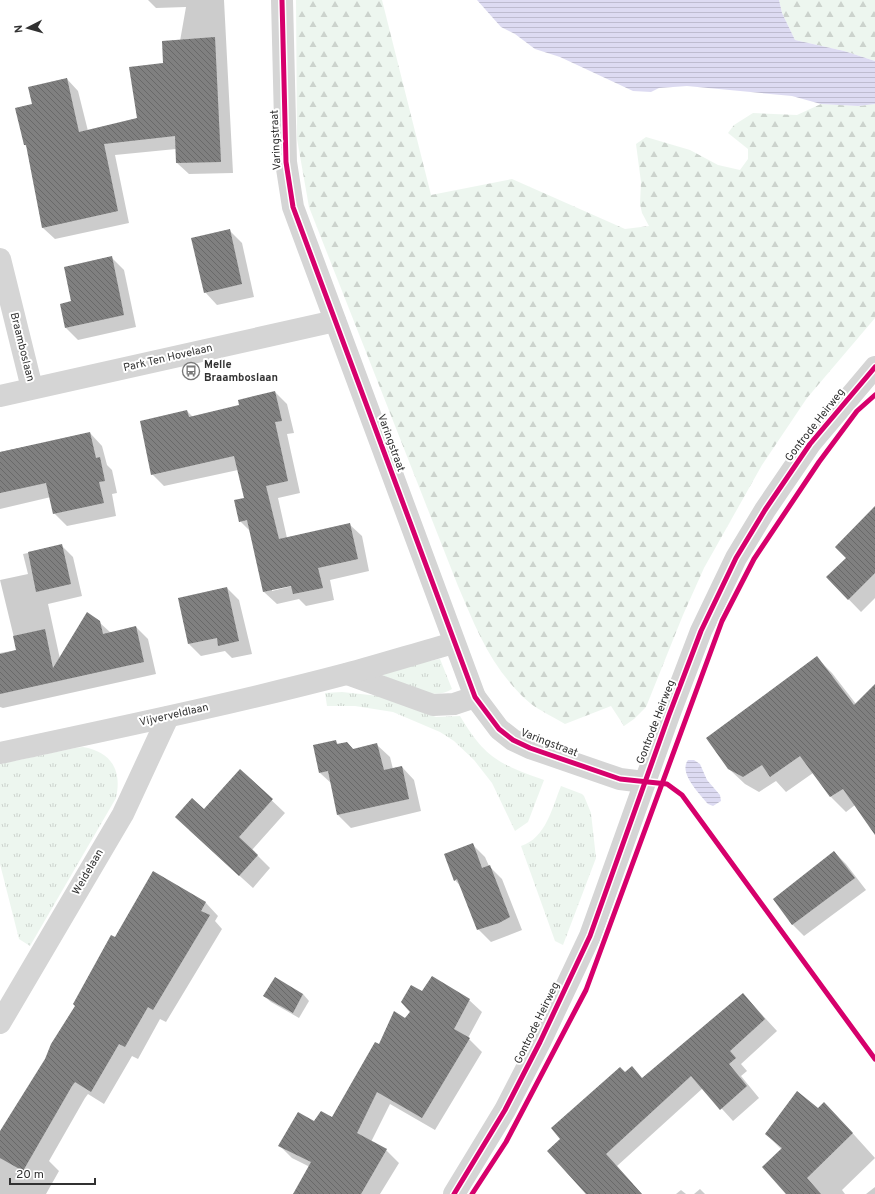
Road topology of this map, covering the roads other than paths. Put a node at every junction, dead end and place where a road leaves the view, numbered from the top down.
1 (282, 0) edge
2 (0, 259) edge
3 (335, 321) junction
4 (875, 367) edge
5 (32, 388) junction
6 (0, 396) edge
7 (454, 642) junction
8 (347, 674) junction
9 (475, 697) junction
10 (168, 717) junction
11 (0, 753) edge
12 (644, 782) junction
13 (0, 1023) edge
14 (454, 1194) edge

1 - 3 street, Varingstraat
2 - 5 street, Braamboslaan
3 - 5 street, Park Ten Hovelaan
3 - 7 street, Varingstraat
4 - 12 street, Gontrode Heirweg
5 - 6 street, Park Ten Hovelaan
7 - 8 street, Vijverveldlaan
7 - 9 street, Varingstraat
8 - 9 street
8 - 10 street, Vijverveldlaan
9 - 12 street, Varingstraat
10 - 11 street, Vijverveldlaan
10 - 13 street, Weidelaan
12 - 14 street, Gontrode Heirweg

